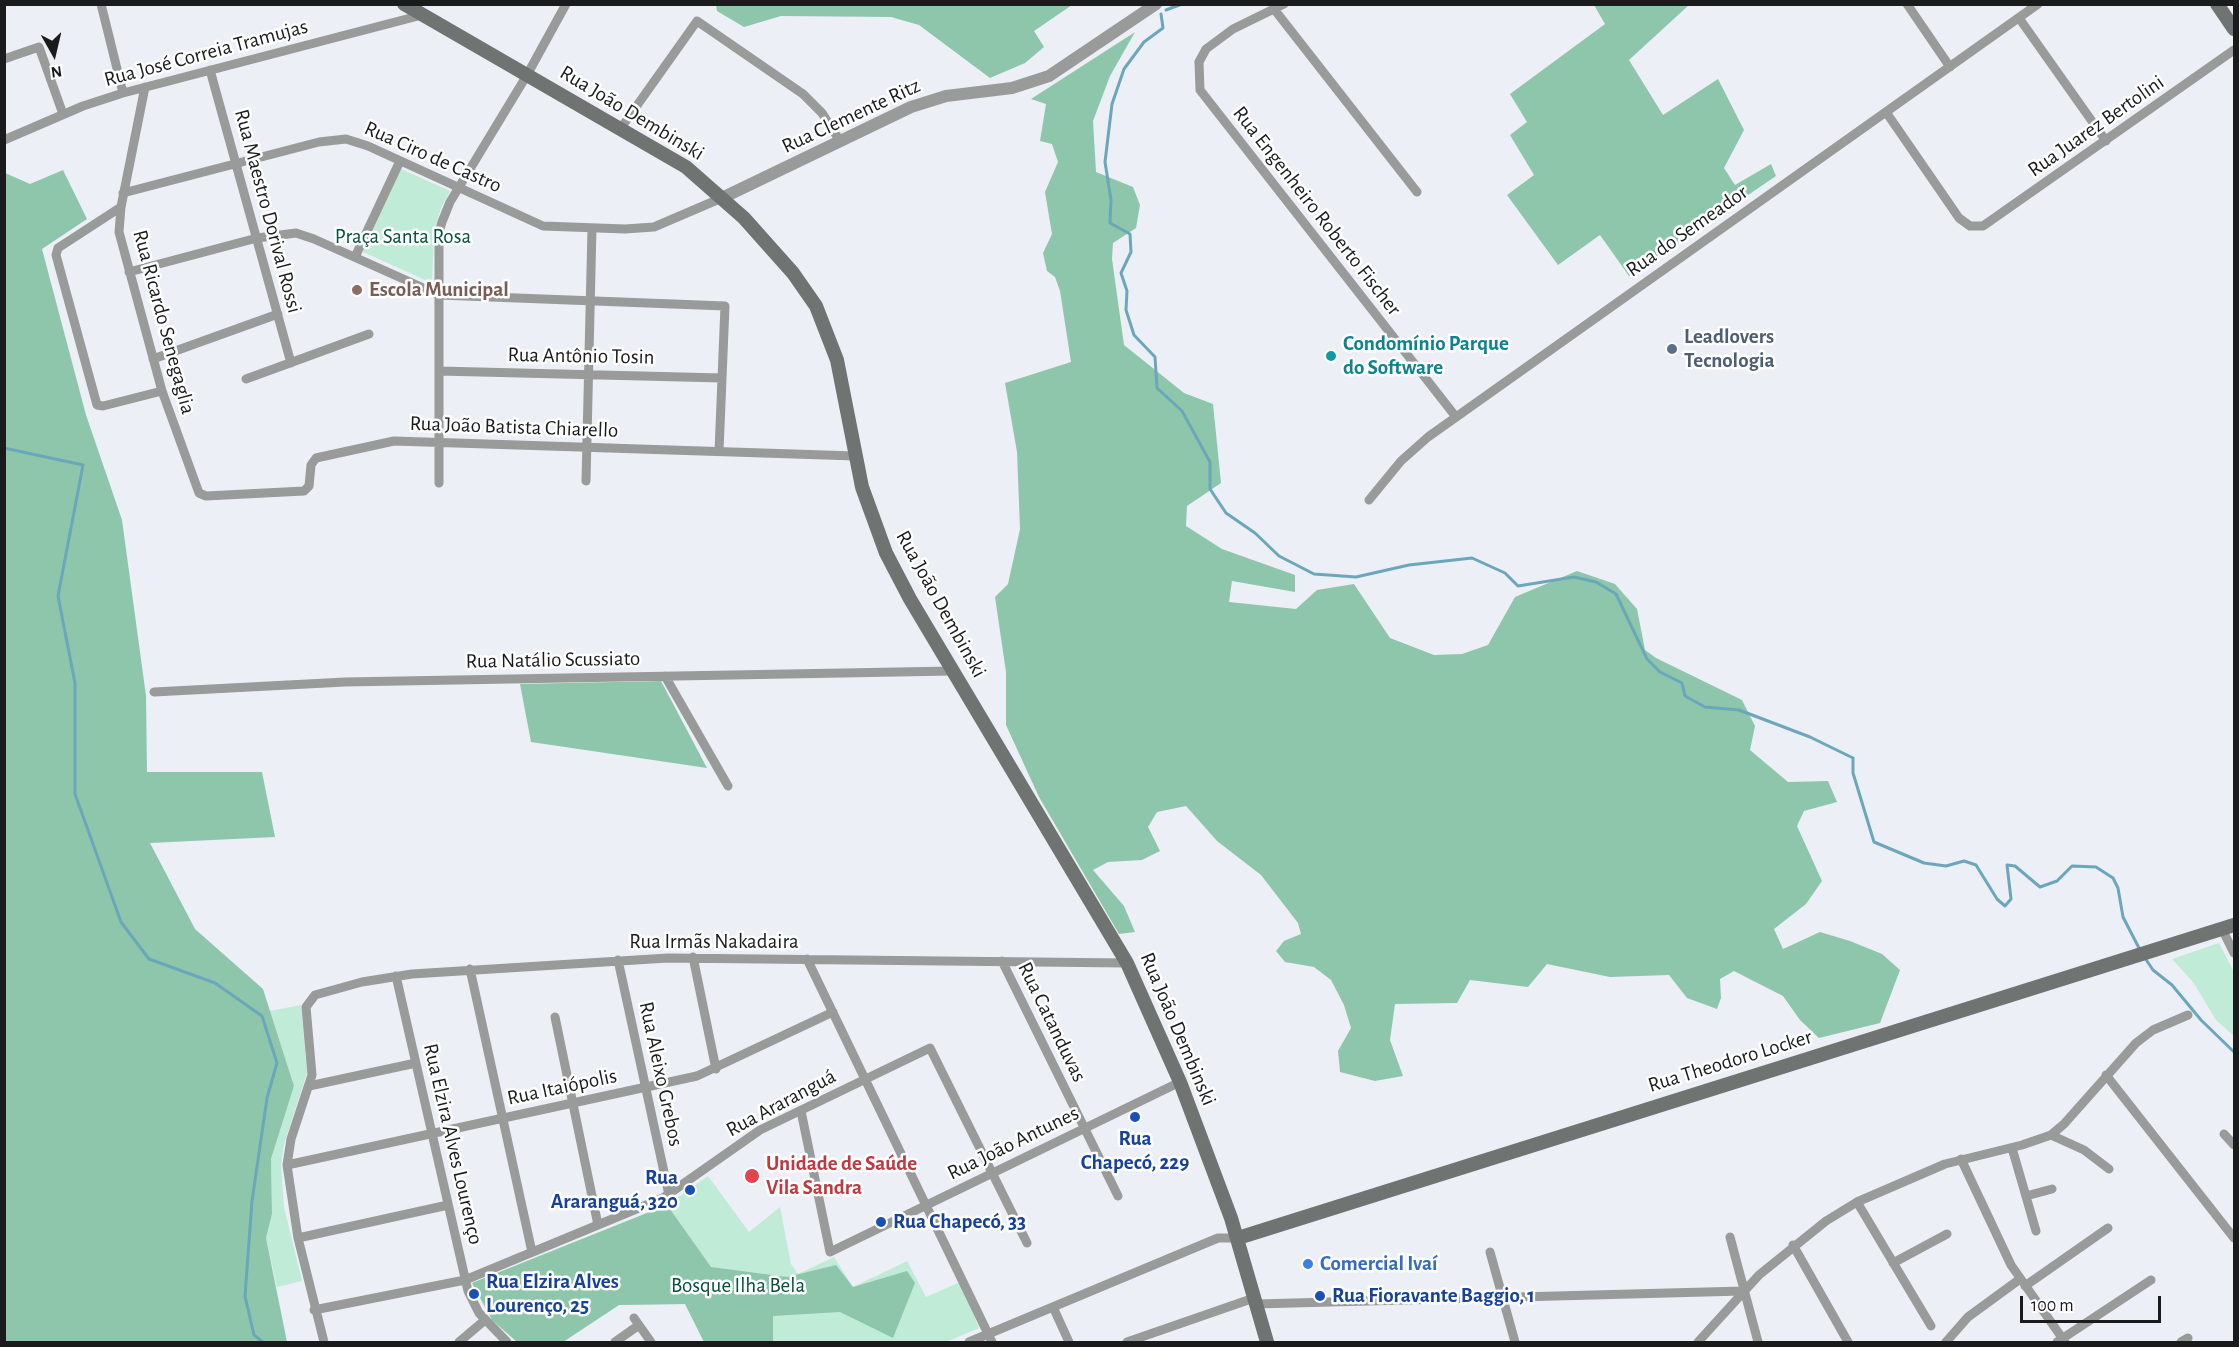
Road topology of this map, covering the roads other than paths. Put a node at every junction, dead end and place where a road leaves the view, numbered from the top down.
1 (101, 4) edge
2 (404, 4) edge
3 (566, 4) edge
4 (1156, 4) edge
5 (1284, 4) edge
6 (1907, 4) edge
7 (2038, 4) edge
8 (2217, 4) edge
9 (1274, 9) junction
10 (422, 15) junction
11 (2019, 18) junction
12 (2235, 30) edge
13 (2235, 50) edge
14 (4, 59) edge
15 (1950, 67) junction
16 (210, 70) junction
17 (527, 75) junction
18 (145, 87) junction
19 (123, 93) junction
20 (1886, 112) junction
21 (63, 114) junction
22 (621, 128) junction
23 (4, 140) edge
24 (840, 141) junction
25 (2106, 141) junction
26 (400, 160) junction
27 (236, 164) junction
28 (459, 188) junction
29 (1417, 192) dead end
30 (123, 193) junction
31 (724, 197) junction
32 (121, 207) junction
33 (592, 228) junction
34 (257, 238) junction
35 (355, 257) junction
36 (129, 272) junction
37 (439, 295) junction
38 (590, 301) junction
39 (278, 314) junction
40 (369, 334) dead end
41 (153, 359) junction
42 (291, 363) junction
43 (439, 371) junction
44 (589, 375) junction
45 (722, 378) junction
46 (246, 380) dead end
47 (162, 391) junction
48 (1456, 417) junction
49 (439, 442) junction
50 (587, 447) junction
51 (719, 451) junction
52 (855, 456) junction
53 (586, 481) dead end
54 (439, 483) dead end
55 (199, 493) joint
56 (1369, 500) dead end
57 (953, 671) junction
58 (665, 676) junction
59 (154, 692) dead end
60 (728, 786) dead end
61 (2228, 927) edge
62 (2235, 953) edge
63 (693, 957) junction
64 (807, 959) junction
65 (618, 960) junction
66 (1002, 961) junction
67 (1127, 963) junction
68 (470, 969) junction
69 (396, 976) junction
70 (832, 1012) junction
71 (2188, 1015) dead end
72 (555, 1017) dead end
73 (416, 1063) junction
74 (716, 1070) junction
75 (2106, 1075) junction
76 (865, 1079) junction
77 (1180, 1082) junction
78 (309, 1086) junction
79 (646, 1087) junction
80 (573, 1103) junction
81 (801, 1110) junction
82 (503, 1119) junction
83 (1084, 1128) junction
84 (432, 1134) junction
85 (2224, 1134) dead end
86 (2052, 1135) junction
87 (2235, 1145) edge
88 (2012, 1148) junction
89 (1961, 1159) junction
90 (287, 1165) junction
91 (2109, 1169) dead end
92 (992, 1173) junction
93 (2052, 1189) dead end
94 (669, 1195) junction
95 (1118, 1196) dead end
96 (2026, 1196) junction
97 (1857, 1202) junction
98 (448, 1205) junction
99 (926, 1205) junction
100 (598, 1225) junction
101 (2108, 1228) dead end
102 (2036, 1231) dead end
103 (1947, 1234) dead end
104 (1730, 1237) dead end
105 (298, 1238) junction
106 (1238, 1238) junction
107 (2235, 1238) edge
108 (1028, 1243) dead end
109 (1793, 1245) junction
110 (532, 1252) junction
111 (1490, 1252) dead end
112 (1893, 1263) junction
113 (465, 1280) junction
114 (2151, 1280) dead end
115 (2022, 1283) junction
116 (1743, 1291) junction
117 (1503, 1297) junction
118 (1255, 1301) junction
119 (1053, 1307) junction
120 (314, 1310) junction
121 (485, 1320) junction
122 (1931, 1326) dead end
123 (990, 1338) edge
124 (2062, 1341) edge
125 (324, 1342) edge
126 (459, 1342) edge
127 (507, 1342) edge
128 (615, 1342) edge
129 (651, 1342) edge
130 (969, 1342) edge
131 (1069, 1342) edge
132 (1127, 1342) edge
133 (1267, 1342) edge
134 (1515, 1342) edge
135 (1698, 1342) edge
136 (1758, 1342) edge
137 (1848, 1342) edge
138 (1946, 1342) edge

1 - 19 street
2 - 10 main road, Rua João Dembinski
3 - 17 street
4 - 24 street, Rua Clemente Ritz
5 - 9 street
6 - 15 street
7 - 11 street, Rua do Semeador
8 - 12 main road
9 - 29 street
9 - 48 street, Rua Engenheiro Roberto Fischer
10 - 16 street, Rua José Correia Tramujas
10 - 17 main road, Rua João Dembinski
11 - 15 street, Rua do Semeador
11 - 25 street
13 - 25 street, Rua Juarez Bertolini
14 - 21 street
15 - 20 street, Rua do Semeador
16 - 18 street, Rua José Correia Tramujas
16 - 27 street, Rua Maestro Dorival Rossi
17 - 22 main road, Rua João Dembinski
17 - 28 street
18 - 19 street, Rua José Correia Tramujas
18 - 30 street, Rua Ricardo Senegaglia
19 - 21 street, Rua José Correia Tramujas
20 - 25 street, Rua Juarez Bertolini
20 - 48 street, Rua do Semeador
21 - 23 street, Rua José Correia Tramujas
22 - 24 street
22 - 31 main road, Rua João Dembinski
24 - 31 street, Rua Clemente Ritz
26 - 27 street, Rua Ciro de Castro
26 - 28 street, Rua Ciro de Castro
26 - 35 street
27 - 30 street, Rua Ciro de Castro
27 - 34 street, Rua Maestro Dorival Rossi
28 - 33 street, Rua Ciro de Castro
28 - 37 street
30 - 32 street, Rua Ricardo Senegaglia
31 - 33 street, Rua Ciro de Castro
31 - 52 main road, Rua João Dembinski
32 - 36 street, Rua Ricardo Senegaglia
32 - 47 street
33 - 38 street
34 - 35 street
34 - 36 street
34 - 39 street, Rua Maestro Dorival Rossi
35 - 37 street
36 - 41 street, Rua Ricardo Senegaglia
37 - 38 street
37 - 43 street
38 - 44 street
38 - 45 street
39 - 41 street
39 - 42 street, Rua Maestro Dorival Rossi
40 - 42 street
41 - 47 street, Rua Ricardo Senegaglia
42 - 46 street
43 - 44 street, Rua Antônio Tosin
43 - 49 street
44 - 45 street, Rua Antônio Tosin
44 - 50 street
45 - 51 street
47 - 55 street, Rua Ricardo Senegaglia
48 - 56 street, Rua do Semeador
49 - 50 street, Rua João Batista Chiarello
49 - 54 street
49 - 55 street, Rua João Batista Chiarello
50 - 51 street, Rua João Batista Chiarello
50 - 53 street
51 - 52 street, Rua João Batista Chiarello
52 - 57 main road, Rua João Dembinski
57 - 58 street, Rua Natálio Scussiato
57 - 67 main road, Rua João Dembinski
58 - 59 street, Rua Natálio Scussiato
58 - 60 street
61 - 62 street
61 - 106 main road, Rua Theodoro Locker
63 - 64 street, Rua Irmãs Nakadaira
63 - 65 street, Rua Irmãs Nakadaira
63 - 74 street
64 - 66 street, Rua Irmãs Nakadaira
64 - 70 street
65 - 68 street, Rua Irmãs Nakadaira
65 - 79 street, Rua Aleixo Grebos
66 - 67 street, Rua Irmãs Nakadaira
66 - 83 street, Rua Catanduvas
67 - 77 main road, Rua João Dembinski
68 - 69 street, Rua Irmãs Nakadaira
68 - 82 street
69 - 73 street, Rua Elzira Alves Lourenço
69 - 78 street, Rua Irmãs Nakadaira
70 - 74 street, Rua Itaiópolis
70 - 76 street
71 - 75 street
72 - 80 street
73 - 78 street
73 - 84 street, Rua Elzira Alves Lourenço
74 - 79 street, Rua Itaiópolis
75 - 86 street
75 - 107 street
76 - 81 street, Rua Araranguá
76 - 92 street, Rua Araranguá
76 - 99 street
77 - 83 street, Rua João Antunes
77 - 106 main road, Rua João Dembinski
78 - 90 street
79 - 80 street, Rua Itaiópolis
79 - 94 street, Rua Aleixo Grebos
80 - 82 street, Rua Itaiópolis
80 - 100 street
81 - 94 street, Rua Araranguá
81 - 99 street, Rua João Antunes
82 - 84 street, Rua Itaiópolis
82 - 110 street
83 - 92 street, Rua João Antunes
83 - 95 street, Rua Catanduvas
84 - 90 street, Rua Itaiópolis
84 - 98 street, Rua Elzira Alves Lourenço
85 - 87 street
86 - 88 street
86 - 91 street
88 - 89 street
88 - 96 street
89 - 97 street
89 - 115 street
90 - 105 street
92 - 99 street, Rua João Antunes
92 - 108 street
93 - 96 street
94 - 100 street, Rua Araranguá
96 - 102 street
97 - 109 street
97 - 112 street
98 - 105 street
98 - 113 street, Rua Elzira Alves Lourenço
99 - 123 street
100 - 110 street, Rua Araranguá
101 - 115 street
103 - 112 street
104 - 116 street
105 - 120 street
106 - 118 main road, Rua João Dembinski
106 - 119 street
109 - 116 street
109 - 137 street
110 - 113 street, Rua Araranguá
111 - 117 street
112 - 122 street
113 - 120 street, Rua Araranguá
113 - 121 street, Rua Elzira Alves Lourenço
114 - 124 street
115 - 124 street
115 - 138 street
116 - 117 street
116 - 135 street
116 - 136 street
117 - 118 street
117 - 134 street
118 - 132 street
118 - 133 main road, Rua João Dembinski
119 - 123 street
119 - 131 street
120 - 125 street
121 - 126 street
121 - 127 street, Rua Elzira Alves Lourenço
123 - 130 street
128 - 129 street

